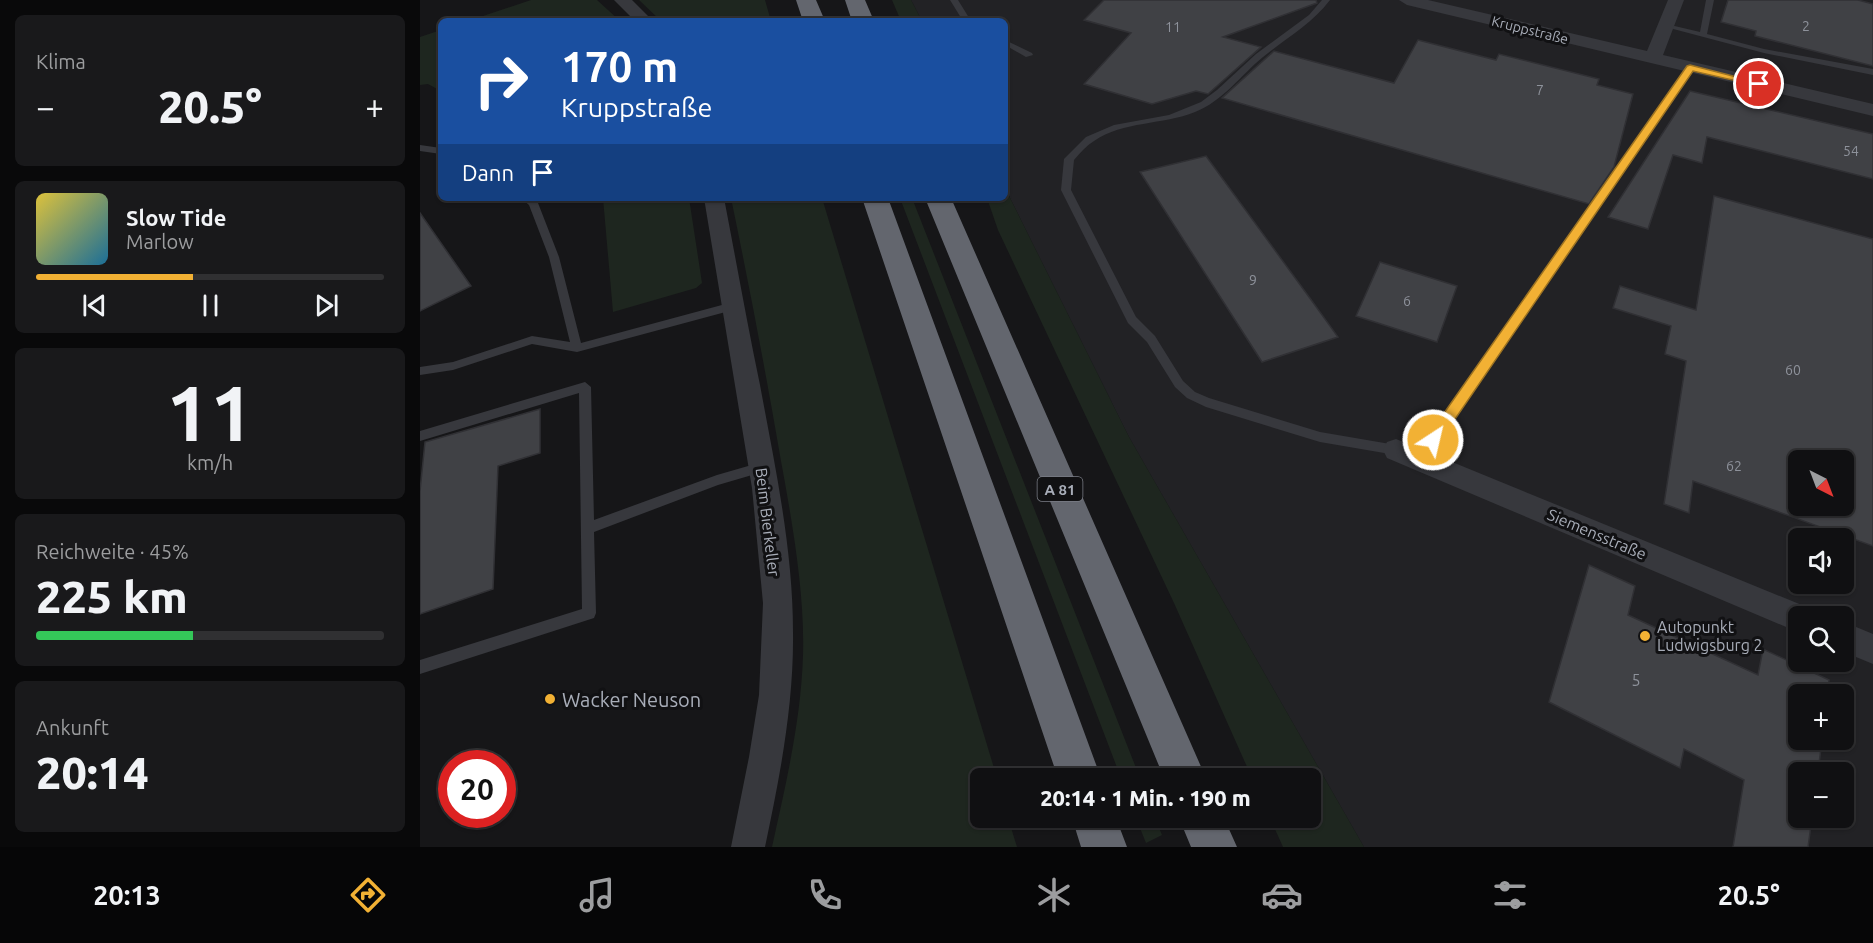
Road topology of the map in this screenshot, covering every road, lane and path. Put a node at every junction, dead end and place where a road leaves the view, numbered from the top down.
1 (622, 0) edge
2 (806, 0) edge
3 (855, 0) edge
4 (954, 0) edge
5 (1326, 0) edge
6 (1407, 0) edge
7 (1676, 0) edge
8 (1710, 0) edge
9 (642, 18) edge
10 (813, 18) edge
11 (862, 18) edge
12 (965, 18) edge
13 (1666, 26) junction
14 (1703, 34) junction
15 (1008, 44) edge
16 (1029, 55) dead end
17 (1653, 59) junction
18 (1690, 68) junction
19 (1873, 72) edge
20 (1873, 110) edge
21 (420, 148) edge
22 (438, 151) edge
23 (530, 201) edge
24 (715, 201) edge
25 (876, 201) edge
26 (939, 201) edge
27 (733, 306) junction
28 (577, 348) junction
29 (420, 371) edge
30 (420, 436) edge
31 (1408, 455) junction
32 (762, 467) junction
33 (588, 528) junction
34 (1788, 614) edge
35 (1854, 641) edge
36 (1873, 650) edge
37 (420, 667) edge
38 (1076, 768) edge
39 (1181, 768) edge
40 (1097, 828) edge
41 (1205, 828) edge
42 (748, 847) edge
43 (1104, 847) edge
44 (1214, 847) edge

1 - 9 street
2 - 10 highway
3 - 11 highway
4 - 12 lane
5 - 31 lane
6 - 17 street, Kruppstraße
7 - 13 street
8 - 14 lane
13 - 14 lane
13 - 17 street
14 - 19 lane
15 - 16 lane
17 - 18 street, Kruppstraße
18 - 20 street, Kruppstraße
18 - 31 lane
21 - 22 lane
23 - 28 lane
24 - 27 street, Beim Bierkeller
25 - 38 highway
26 - 39 highway, A 81
27 - 28 lane
27 - 32 street, Beim Bierkeller
28 - 29 lane
30 - 33 lane
31 - 34 street, Siemensstraße
32 - 33 lane
32 - 42 street, Beim Bierkeller
33 - 37 lane
35 - 36 street
40 - 43 highway
41 - 44 highway

